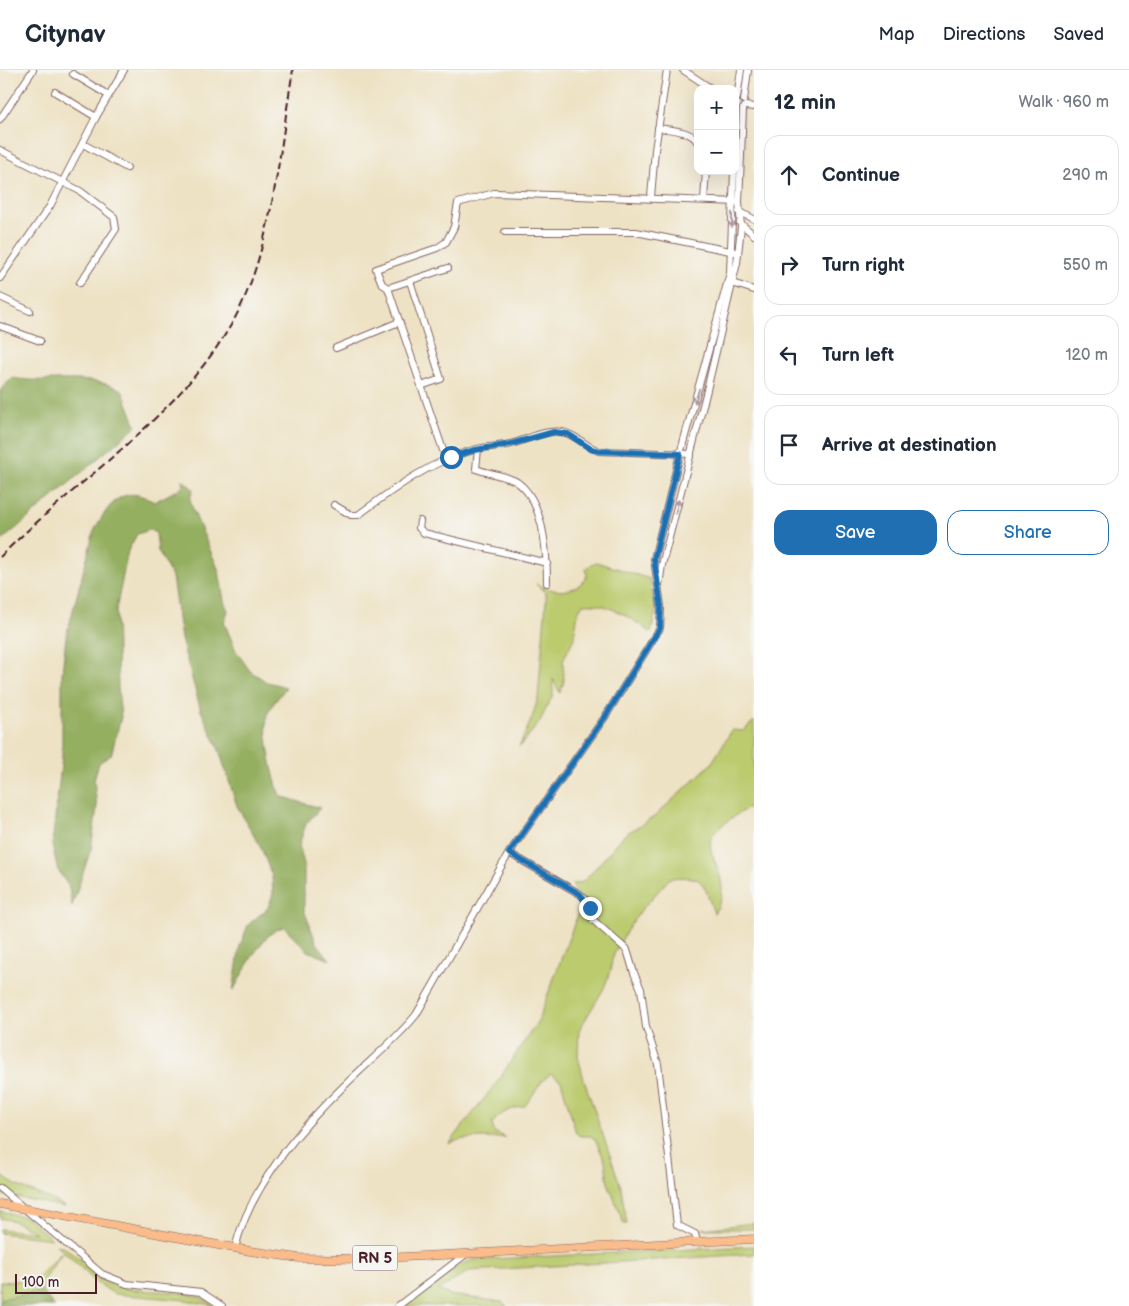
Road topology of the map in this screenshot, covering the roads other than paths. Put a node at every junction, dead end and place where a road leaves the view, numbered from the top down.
1 (33, 70) edge
2 (124, 70) edge
3 (667, 70) edge
4 (683, 70) edge
5 (741, 70) edge
6 (748, 70) edge
7 (73, 74) dead end
8 (706, 85) edge
9 (55, 92) dead end
10 (108, 95) junction
11 (741, 102) edge
12 (754, 107) edge
13 (96, 117) junction
14 (0, 119) edge
15 (658, 128) junction
16 (694, 136) edge
17 (83, 144) junction
18 (0, 150) edge
19 (127, 168) dead end
20 (706, 175) edge
21 (734, 175) edge
22 (64, 182) junction
23 (651, 197) junction
24 (704, 200) junction
25 (736, 202) junction
26 (739, 212) junction
27 (754, 220) edge
28 (740, 223) junction
29 (505, 232) dead end
30 (754, 235) edge
31 (735, 252) junction
32 (448, 268) dead end
33 (0, 278) edge
34 (410, 281) junction
35 (80, 283) dead end
36 (732, 283) junction
37 (388, 288) junction
38 (754, 290) edge
39 (0, 297) edge
40 (30, 311) dead end
41 (399, 322) junction
42 (0, 326) edge
43 (40, 341) dead end
44 (336, 348) dead end
45 (421, 386) junction
46 (478, 449) junction
47 (680, 454) junction
48 (691, 454) junction
49 (446, 459) junction
50 (677, 465) junction
51 (688, 467) junction
52 (334, 505) dead end
53 (420, 521) dead end
54 (547, 563) junction
55 (547, 583) dead end
56 (659, 588) junction
57 (509, 853) junction
58 (0, 1188) edge
59 (0, 1204) edge
60 (26, 1209) junction
61 (754, 1239) edge
62 (696, 1242) junction
63 (235, 1248) junction
64 (466, 1254) junction
65 (222, 1306) edge
66 (398, 1306) edge

1 - 14 street
2 - 10 street
3 - 15 street
4 - 8 street
5 - 11 street
6 - 11 street
7 - 10 street
9 - 13 street
10 - 13 street
11 - 12 street
11 - 25 street
13 - 17 street
15 - 16 street
15 - 23 street
17 - 19 street
17 - 22 street
18 - 22 street
20 - 24 street
21 - 25 street
22 - 33 street
22 - 35 street
23 - 24 street
23 - 37 street
24 - 25 street
25 - 26 street
25 -> 31 street
26 - 27 street
26 - 28 street
28 - 30 street
28 - 31 street
29 - 31 street
31 - 36 street
31 -> 47 street
32 - 34 street
34 - 37 street
34 - 45 street
36 - 38 street
36 - 48 street
37 - 41 street
39 - 40 street
41 - 44 street
41 - 45 street
42 - 43 street
45 - 49 street
46 - 47 street
46 - 49 street
46 - 54 street
47 - 48 street
47 - 50 street
48 - 51 street
49 - 52 street
50 - 51 street
50 - 56 street
56 -> 51 street
53 - 54 street
54 - 55 street
56 - 57 street
57 - 62 street
57 - 63 street
58 - 60 street
59 - 60 main road, RN 5
60 - 63 main road, RN 5
60 - 65 street
61 - 62 main road, RN 5
62 - 64 main road, RN 5
63 - 64 main road, RN 5
64 - 66 street

